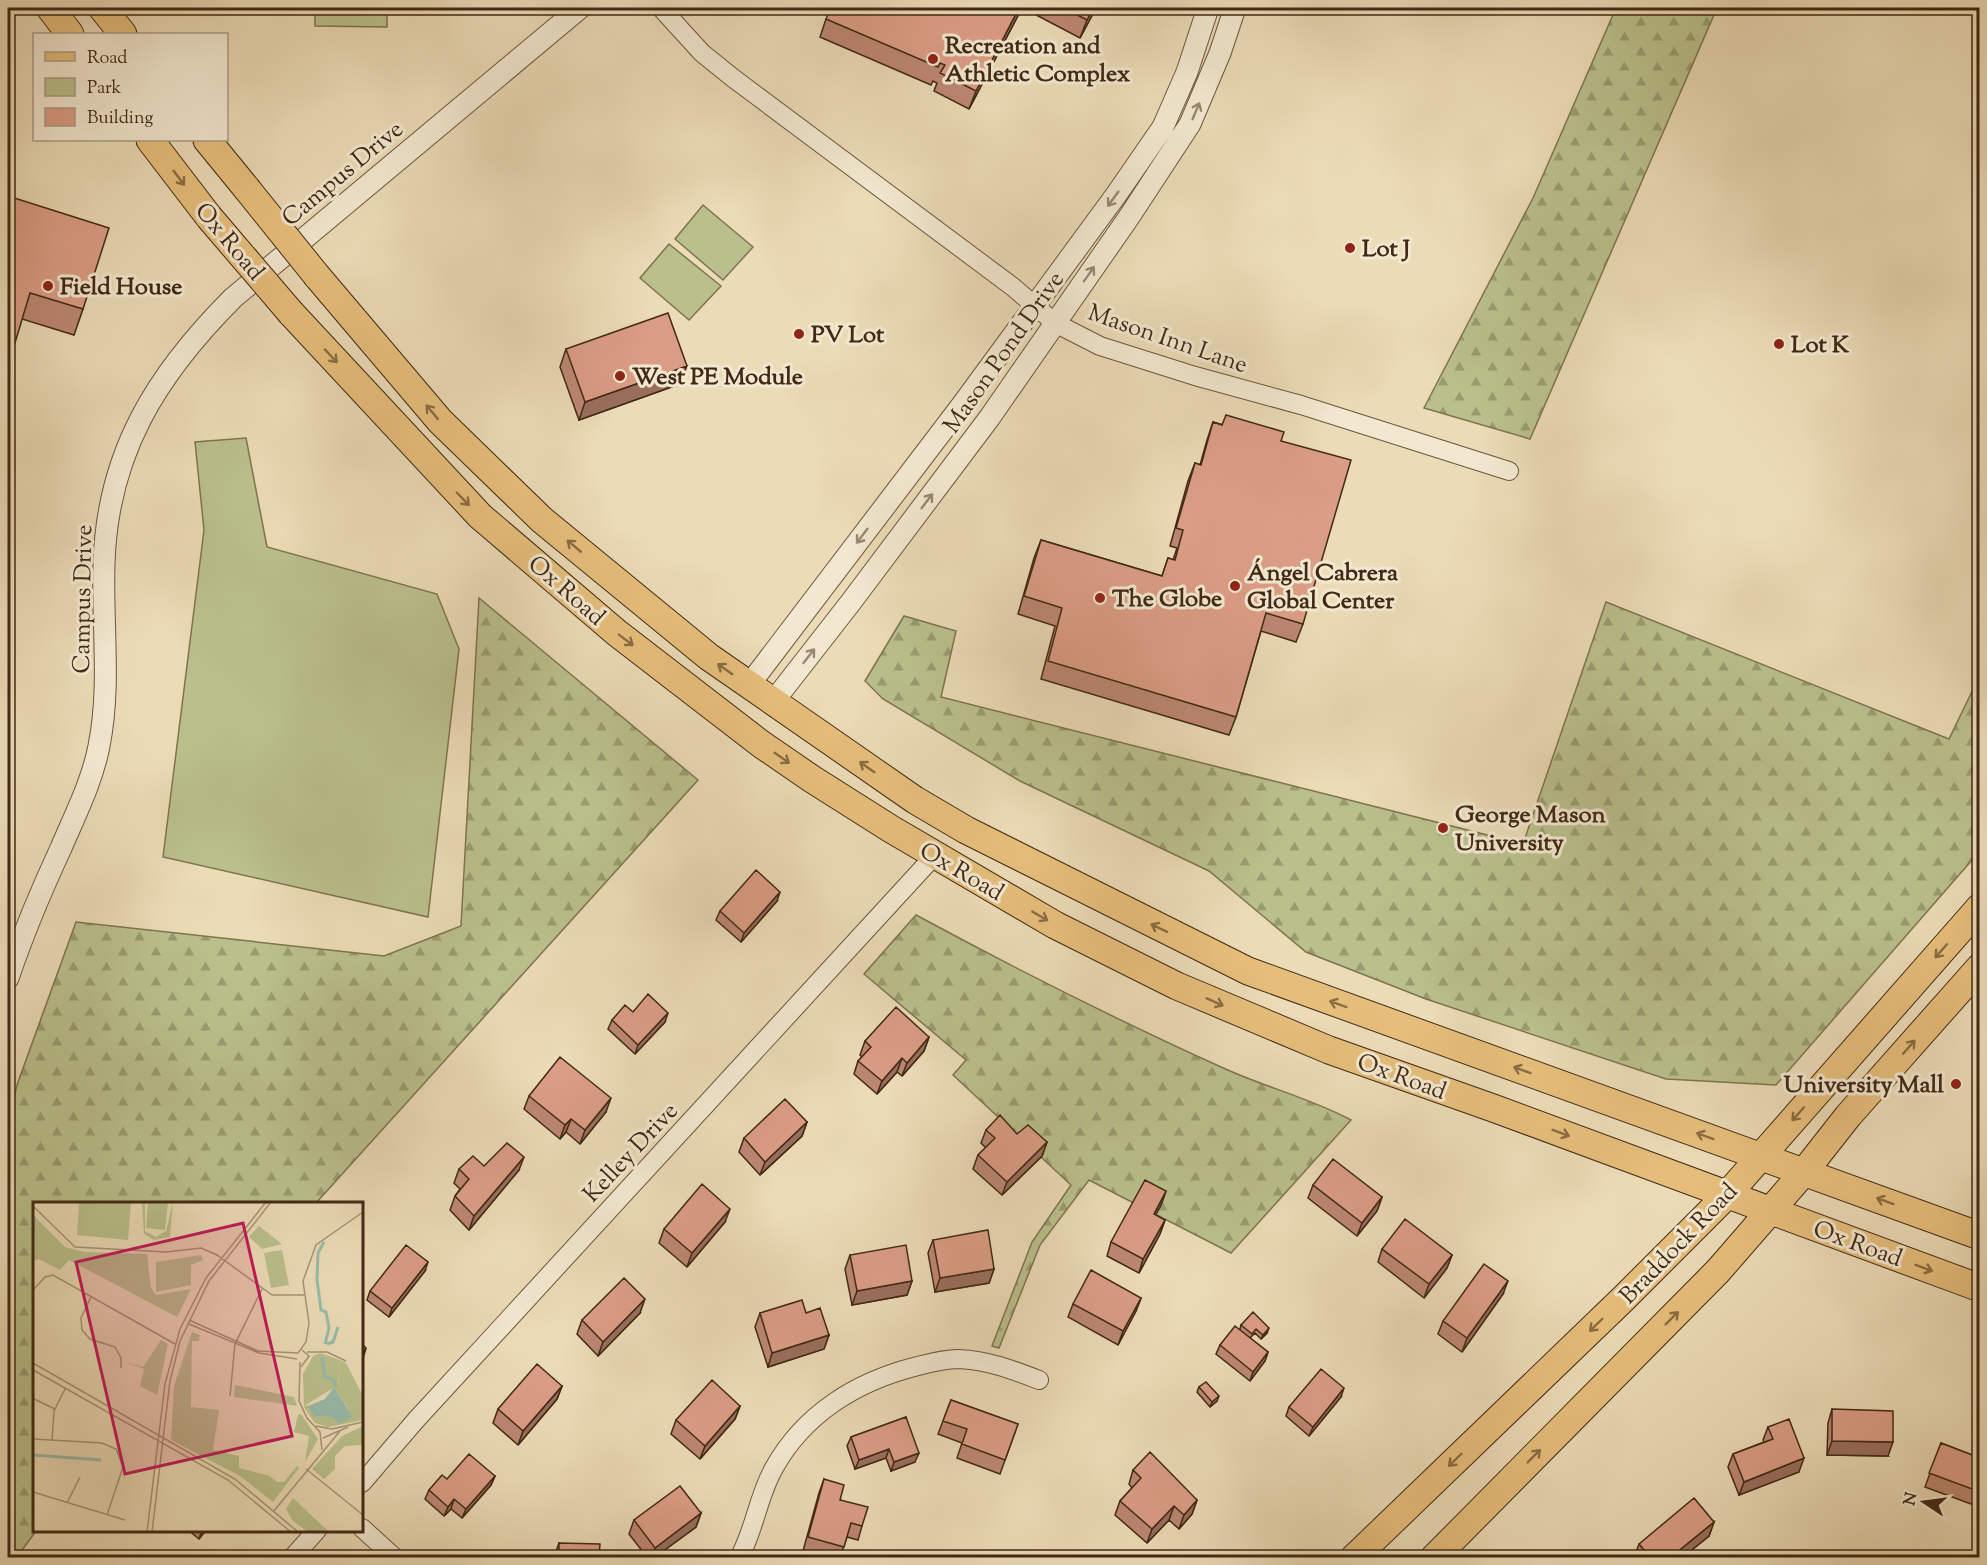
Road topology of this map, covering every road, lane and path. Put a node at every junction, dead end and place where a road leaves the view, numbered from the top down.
1 (50, 8) edge
2 (102, 8) edge
3 (580, 8) edge
4 (661, 8) edge
5 (1208, 8) edge
6 (1235, 8) edge
7 (69, 33) edge
8 (122, 33) edge
9 (151, 141) edge
10 (208, 141) edge
11 (1036, 305) junction
12 (1055, 323) junction
13 (1509, 471) dead end
14 (749, 685) junction
15 (773, 702) junction
16 (915, 800) junction
17 (935, 855) junction
18 (1032, 863) junction
19 (1980, 907) edge
20 (1980, 967) edge
21 (8, 978) edge
22 (1760, 1155) junction
23 (1804, 1172) junction
24 (1727, 1195) junction
25 (1771, 1210) junction
26 (1980, 1236) edge
27 (1980, 1288) edge
28 (1039, 1380) dead end
29 (363, 1482) edge
30 (363, 1529) edge
31 (315, 1532) edge
32 (292, 1557) edge
33 (395, 1557) edge
34 (739, 1557) edge
35 (1354, 1557) edge
36 (1434, 1557) edge

1 - 7 main road
2 - 8 main road
3 - 21 street, Campus Drive
4 - 11 street, Mason Inn Lane
5 -> 11 street, Mason Pond Drive
12 -> 6 street, Mason Pond Drive
9 -> 17 main road, Ox Road, bridge
14 -> 10 main road, Ox Road, bridge
11 - 12 street, Mason Inn Lane
11 -> 14 street, Mason Pond Drive
12 - 13 street, Mason Inn Lane
15 -> 12 street, Mason Pond Drive
14 - 15 main road, Ox Road
16 -> 15 main road, Ox Road
16 - 17 main road
16 - 18 main road, Ox Road
17 - 18 main road
17 -> 24 main road, Ox Road
17 - 29 street, Kelley Drive
22 -> 18 main road, Ox Road
19 -> 22 main road, Braddock Road
23 -> 20 main road, Braddock Road
22 - 23 main road, Ox Road
22 - 24 main road, Braddock Road
23 - 25 main road, Braddock Road
26 -> 23 main road, Ox Road
24 - 25 main road, Ox Road
24 -> 35 main road, Braddock Road
25 -> 27 main road, Ox Road
36 -> 25 main road, Braddock Road
28 - 34 street
30 - 33 street
31 - 32 street

